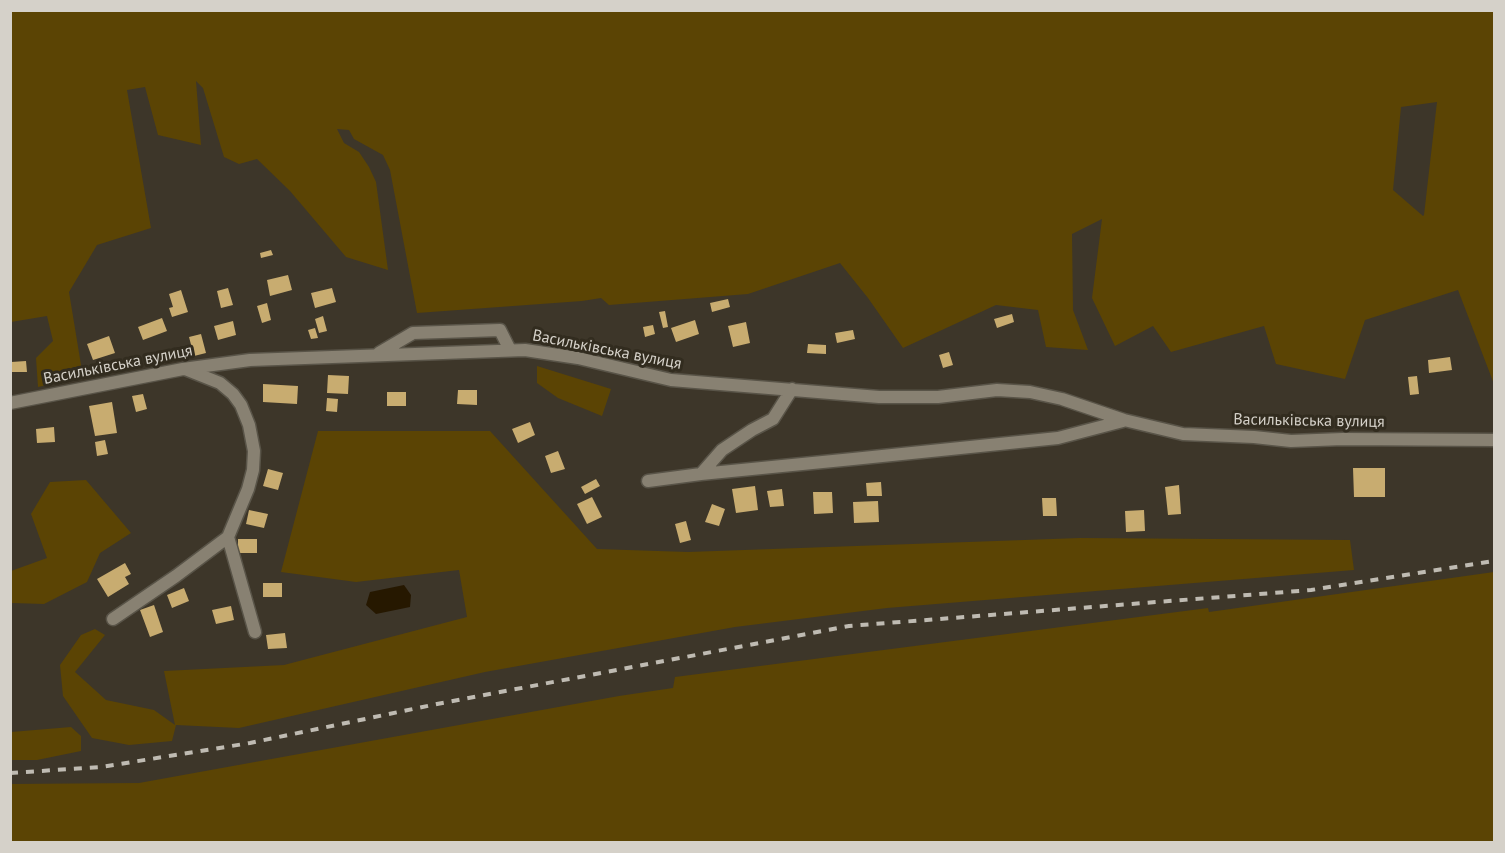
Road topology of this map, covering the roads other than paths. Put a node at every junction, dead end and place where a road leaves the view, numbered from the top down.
1 (510, 350) junction
2 (377, 355) junction
3 (183, 369) junction
4 (792, 389) junction
5 (10, 403) edge
6 (1124, 420) junction
7 (1494, 440) edge
8 (701, 474) junction
9 (648, 481) dead end
10 (228, 537) junction
11 (113, 619) dead end
12 (255, 632) dead end

1 - 2 street, Васильківська вулиця
1 - 2 street
1 - 4 street, Васильківська вулиця
2 - 3 street, Васильківська вулиця
3 - 5 street, Васильківська вулиця
3 - 10 street
4 - 6 street, Васильківська вулиця
4 - 8 street
6 - 7 street, Васильківська вулиця
6 - 8 street, Васильківська вулиця
8 - 9 street, Васильківська вулиця
10 - 11 street
10 - 12 street

